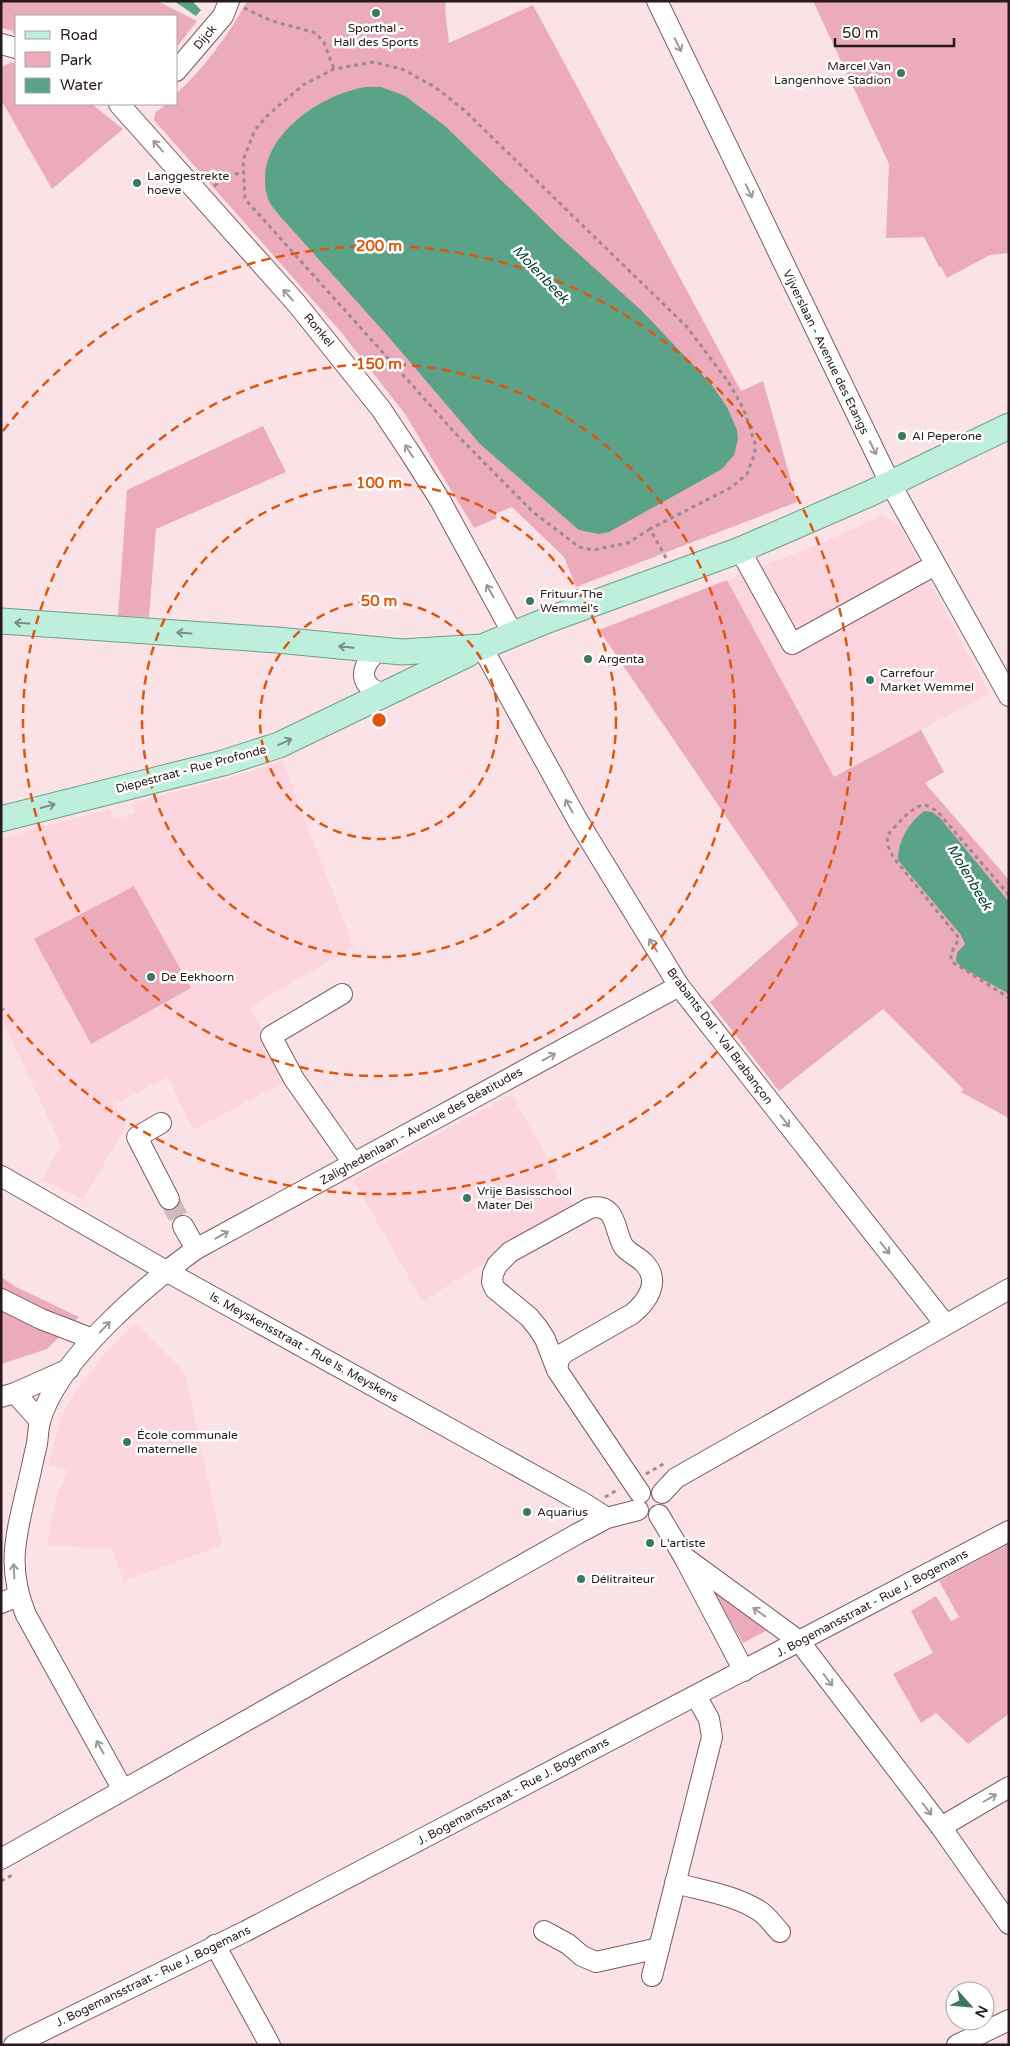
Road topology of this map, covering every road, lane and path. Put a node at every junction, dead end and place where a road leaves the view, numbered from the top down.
1 (229, 1) edge
2 (657, 1) edge
3 (1, 44) edge
4 (15, 48) edge
5 (178, 69) edge
6 (334, 69) junction
7 (130, 107) edge
8 (243, 173) junction
9 (199, 194) junction
10 (1009, 426) edge
11 (890, 484) junction
12 (650, 529) junction
13 (740, 550) junction
14 (935, 565) junction
15 (674, 574) junction
16 (1, 622) edge
17 (513, 634) junction
18 (482, 647) junction
19 (377, 651) junction
20 (402, 652) junction
21 (415, 678) junction
22 (384, 694) junction
23 (1009, 696) edge
24 (1, 819) edge
25 (1009, 895) edge
26 (679, 986) junction
27 (342, 994) dead end
28 (1009, 998) edge
29 (162, 1123) dead end
30 (353, 1163) junction
31 (1, 1176) edge
32 (169, 1199) tunnel mouth
33 (183, 1226) tunnel mouth
34 (196, 1249) junction
35 (166, 1270) junction
36 (1009, 1289) edge
37 (1, 1299) edge
38 (945, 1324) junction
39 (86, 1336) dead end
40 (69, 1370) junction
41 (557, 1370) junction
42 (8, 1395) edge
43 (40, 1421) junction
44 (662, 1493) junction
45 (639, 1501) junction
46 (659, 1515) junction
47 (607, 1518) junction
48 (1009, 1531) edge
49 (684, 1557) junction
50 (10, 1600) edge
51 (799, 1641) junction
52 (744, 1671) junction
53 (696, 1696) junction
54 (1009, 1787) edge
55 (123, 1790) junction
56 (940, 1827) junction
57 (1, 1859) edge
58 (675, 1883) junction
59 (1009, 1924) edge
60 (544, 1931) dead end
61 (780, 1932) dead end
62 (215, 1945) junction
63 (659, 1948) junction
64 (652, 1976) dead end
65 (1009, 2020) edge
66 (14, 2045) edge
67 (270, 2045) edge
68 (957, 2045) edge

1 - 5 street, Dijck
1 - 6 path
2 -> 11 street, Vijverslaan - Avenue des Etangs
3 - 4 street
6 - 8 path
6 - 12 path
9 -> 7 street, Ronkel
8 - 9 path
8 - 12 path
17 -> 9 street, Ronkel
10 - 11 main road, Diepestraat - Rue Profonde
11 - 13 main road, Diepestraat - Rue Profonde
11 - 14 street, Vijverslaan - Avenue des Etangs
12 - 15 path
13 - 14 street
13 - 15 main road, Diepestraat - Rue Profonde
14 - 23 street, Vijverslaan - Avenue des Etangs
15 - 17 main road, Diepestraat - Rue Profonde
19 -> 16 main road
17 - 18 main road, Diepestraat - Rue Profonde
18 - 20 main road
18 - 21 main road, Diepestraat - Rue Profonde
26 -> 18 street, Brabants Dal - Val Brabançon
19 - 20 main road
19 - 22 street
20 - 21 street
21 - 22 main road, Diepestraat - Rue Profonde
24 -> 22 main road, Diepestraat - Rue Profonde
25 - 28 path
30 -> 26 street, Zalighedenlaan - Avenue des Béatitudes
26 -> 38 street, Brabants Dal - Val Brabançon
27 - 30 street
29 - 32 street
34 -> 30 street, Zalighedenlaan - Avenue des Béatitudes
31 - 35 street, Is. Meyskensstraat - Rue Is. Meyskens
33 - 34 street
34 - 35 street, Zalighedenlaan - Avenue des Béatitudes
40 -> 35 street, Zalighedenlaan - Avenue des Béatitudes
35 - 47 street, Is. Meyskensstraat - Rue Is. Meyskens
36 - 38 street
37 - 39 street
38 - 44 street
40 - 42 street
40 - 43 street, Zalighedenlaan - Avenue des Béatitudes
41 - 41 street
41 - 45 street
42 - 43 street
50 -> 43 street, Zalighedenlaan - Avenue des Béatitudes
44 - 45 street
44 - 46 street
45 - 46 street
45 - 47 street
46 - 49 street
47 - 55 street
48 - 51 street, J. Bogemansstraat - Rue J. Bogemans
51 -> 49 street
49 - 52 street
55 -> 50 street, Zalighedenlaan - Avenue des Béatitudes
51 - 52 street, J. Bogemansstraat - Rue J. Bogemans
51 -> 56 street
52 - 53 street, J. Bogemansstraat - Rue J. Bogemans
53 - 58 street
53 - 62 street, J. Bogemansstraat - Rue J. Bogemans
56 -> 54 street
55 - 57 street
56 - 59 street
58 - 61 street
58 - 63 street
60 - 63 street
62 - 66 street, J. Bogemansstraat - Rue J. Bogemans
62 - 67 street
63 - 64 street
65 - 68 street

